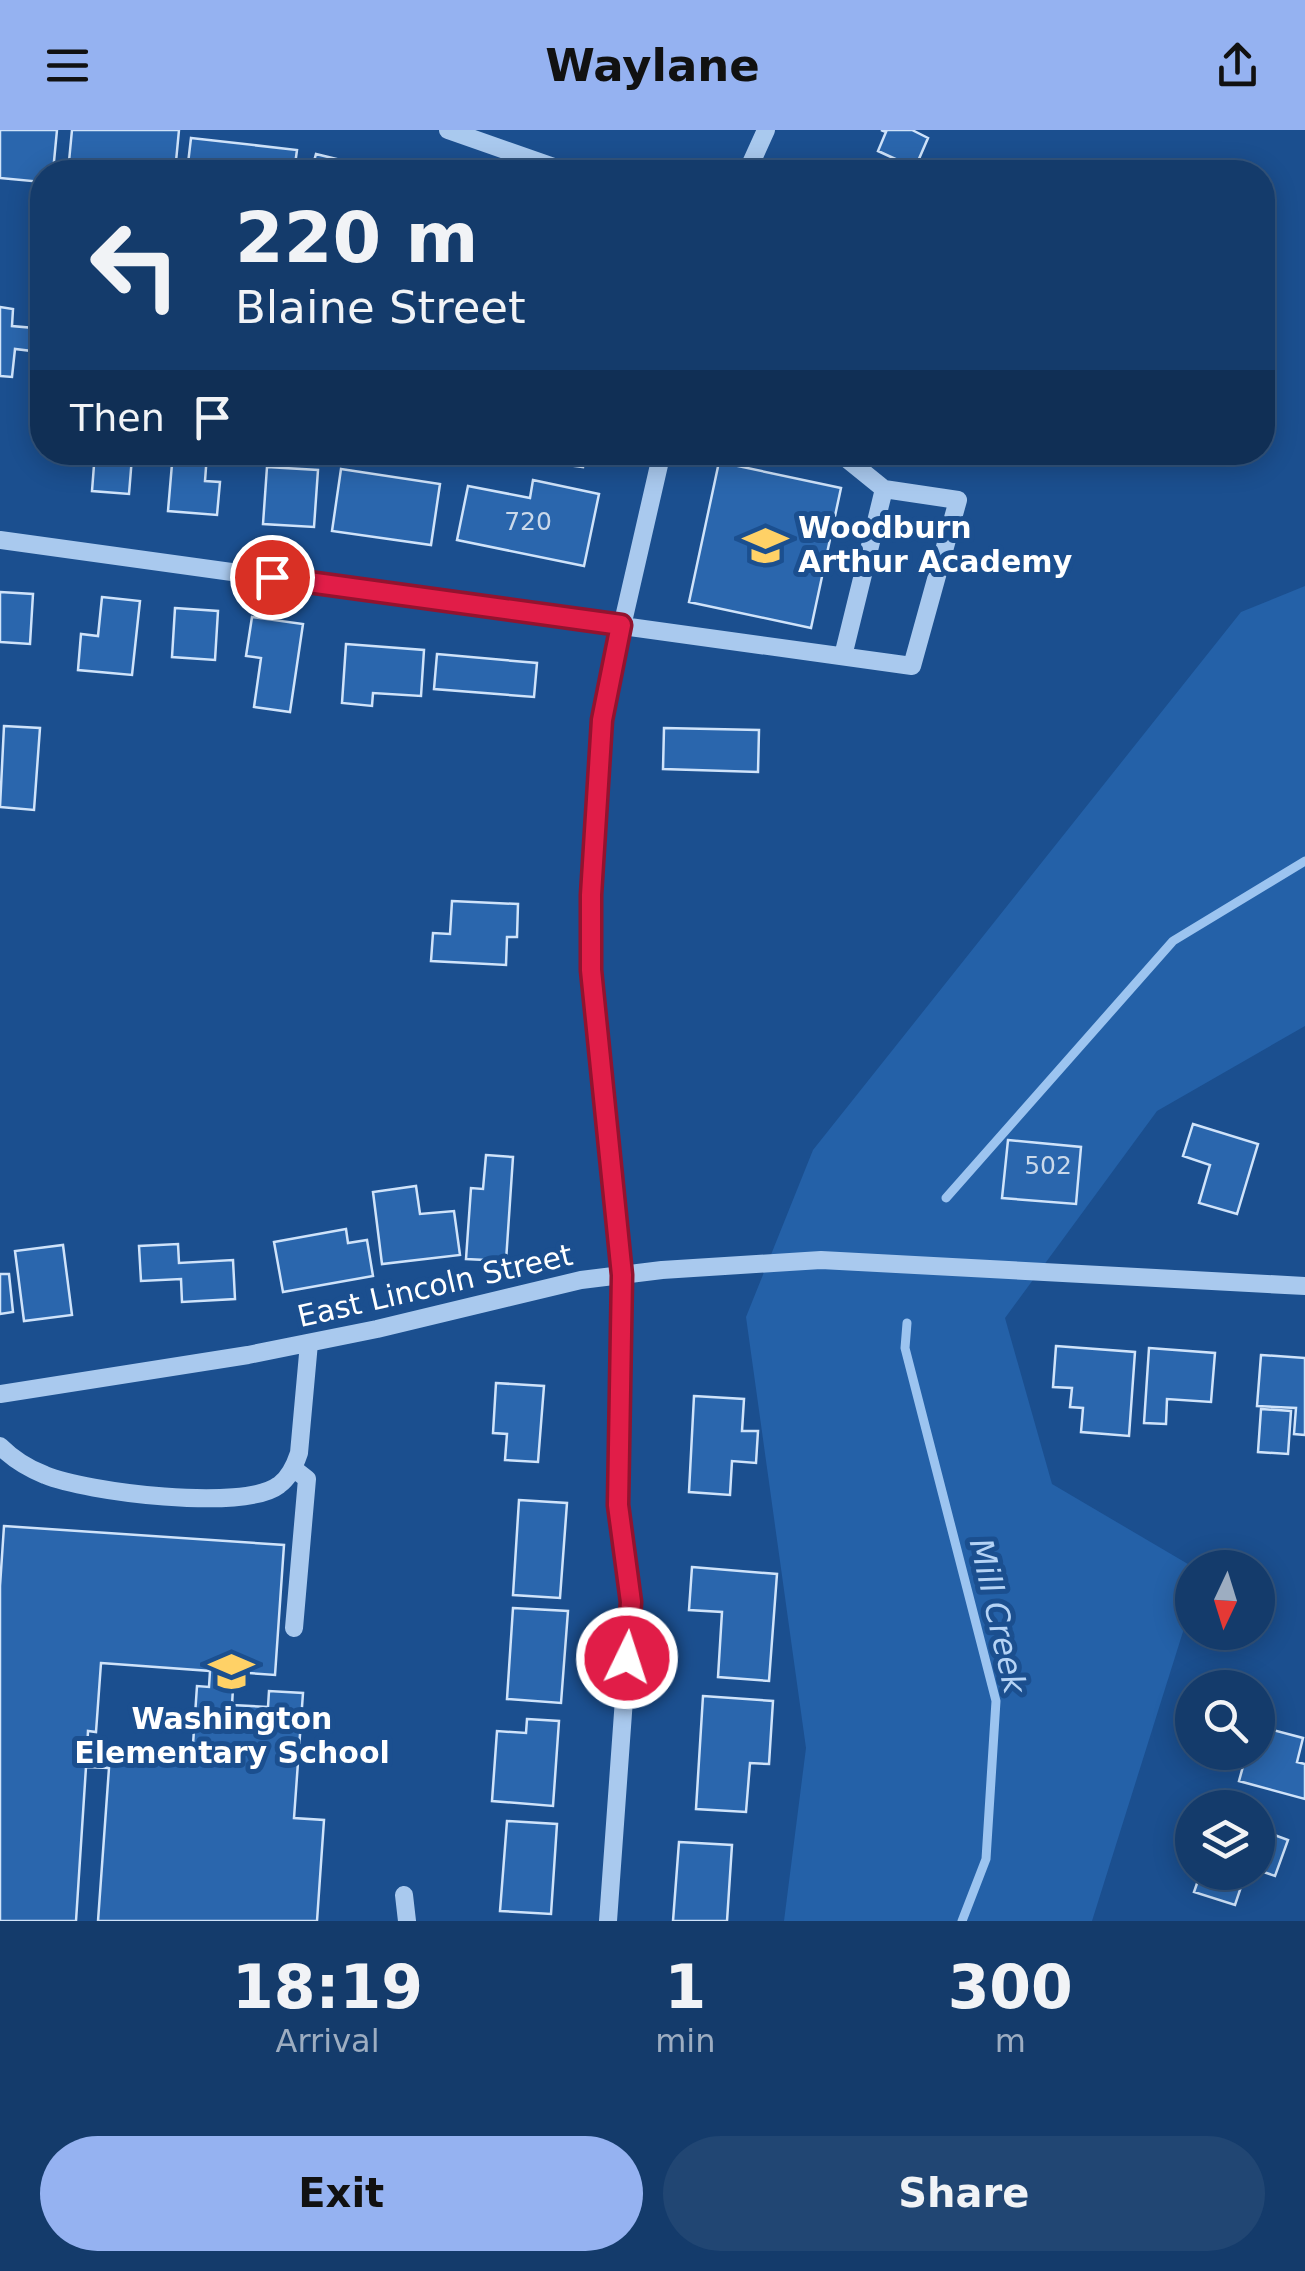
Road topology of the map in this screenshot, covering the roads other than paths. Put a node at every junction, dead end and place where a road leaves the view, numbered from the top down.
1 (448, 130) edge
2 (766, 130) edge
3 (534, 160) edge
4 (752, 160) edge
5 (659, 465) edge
6 (854, 465) edge
7 (884, 489) junction
8 (0, 540) edge
9 (621, 625) junction
10 (843, 656) junction
11 (622, 1275) junction
12 (1305, 1286) edge
13 (309, 1343) junction
14 (0, 1394) edge
15 (0, 1446) edge
16 (293, 1468) junction
17 (294, 1628) dead end
18 (404, 1895) dead end
19 (407, 1921) edge
20 (608, 1921) edge

1 - 3 street
2 - 4 street
5 - 9 street
6 - 7 street
7 - 10 street
7 - 10 street
8 - 9 street
9 - 10 street
9 - 11 street
11 - 12 street, East Lincoln Street
11 - 13 street, East Lincoln Street
11 - 20 street
13 - 14 street, East Lincoln Street
13 - 16 street
15 - 16 street
16 - 17 street
18 - 19 street

